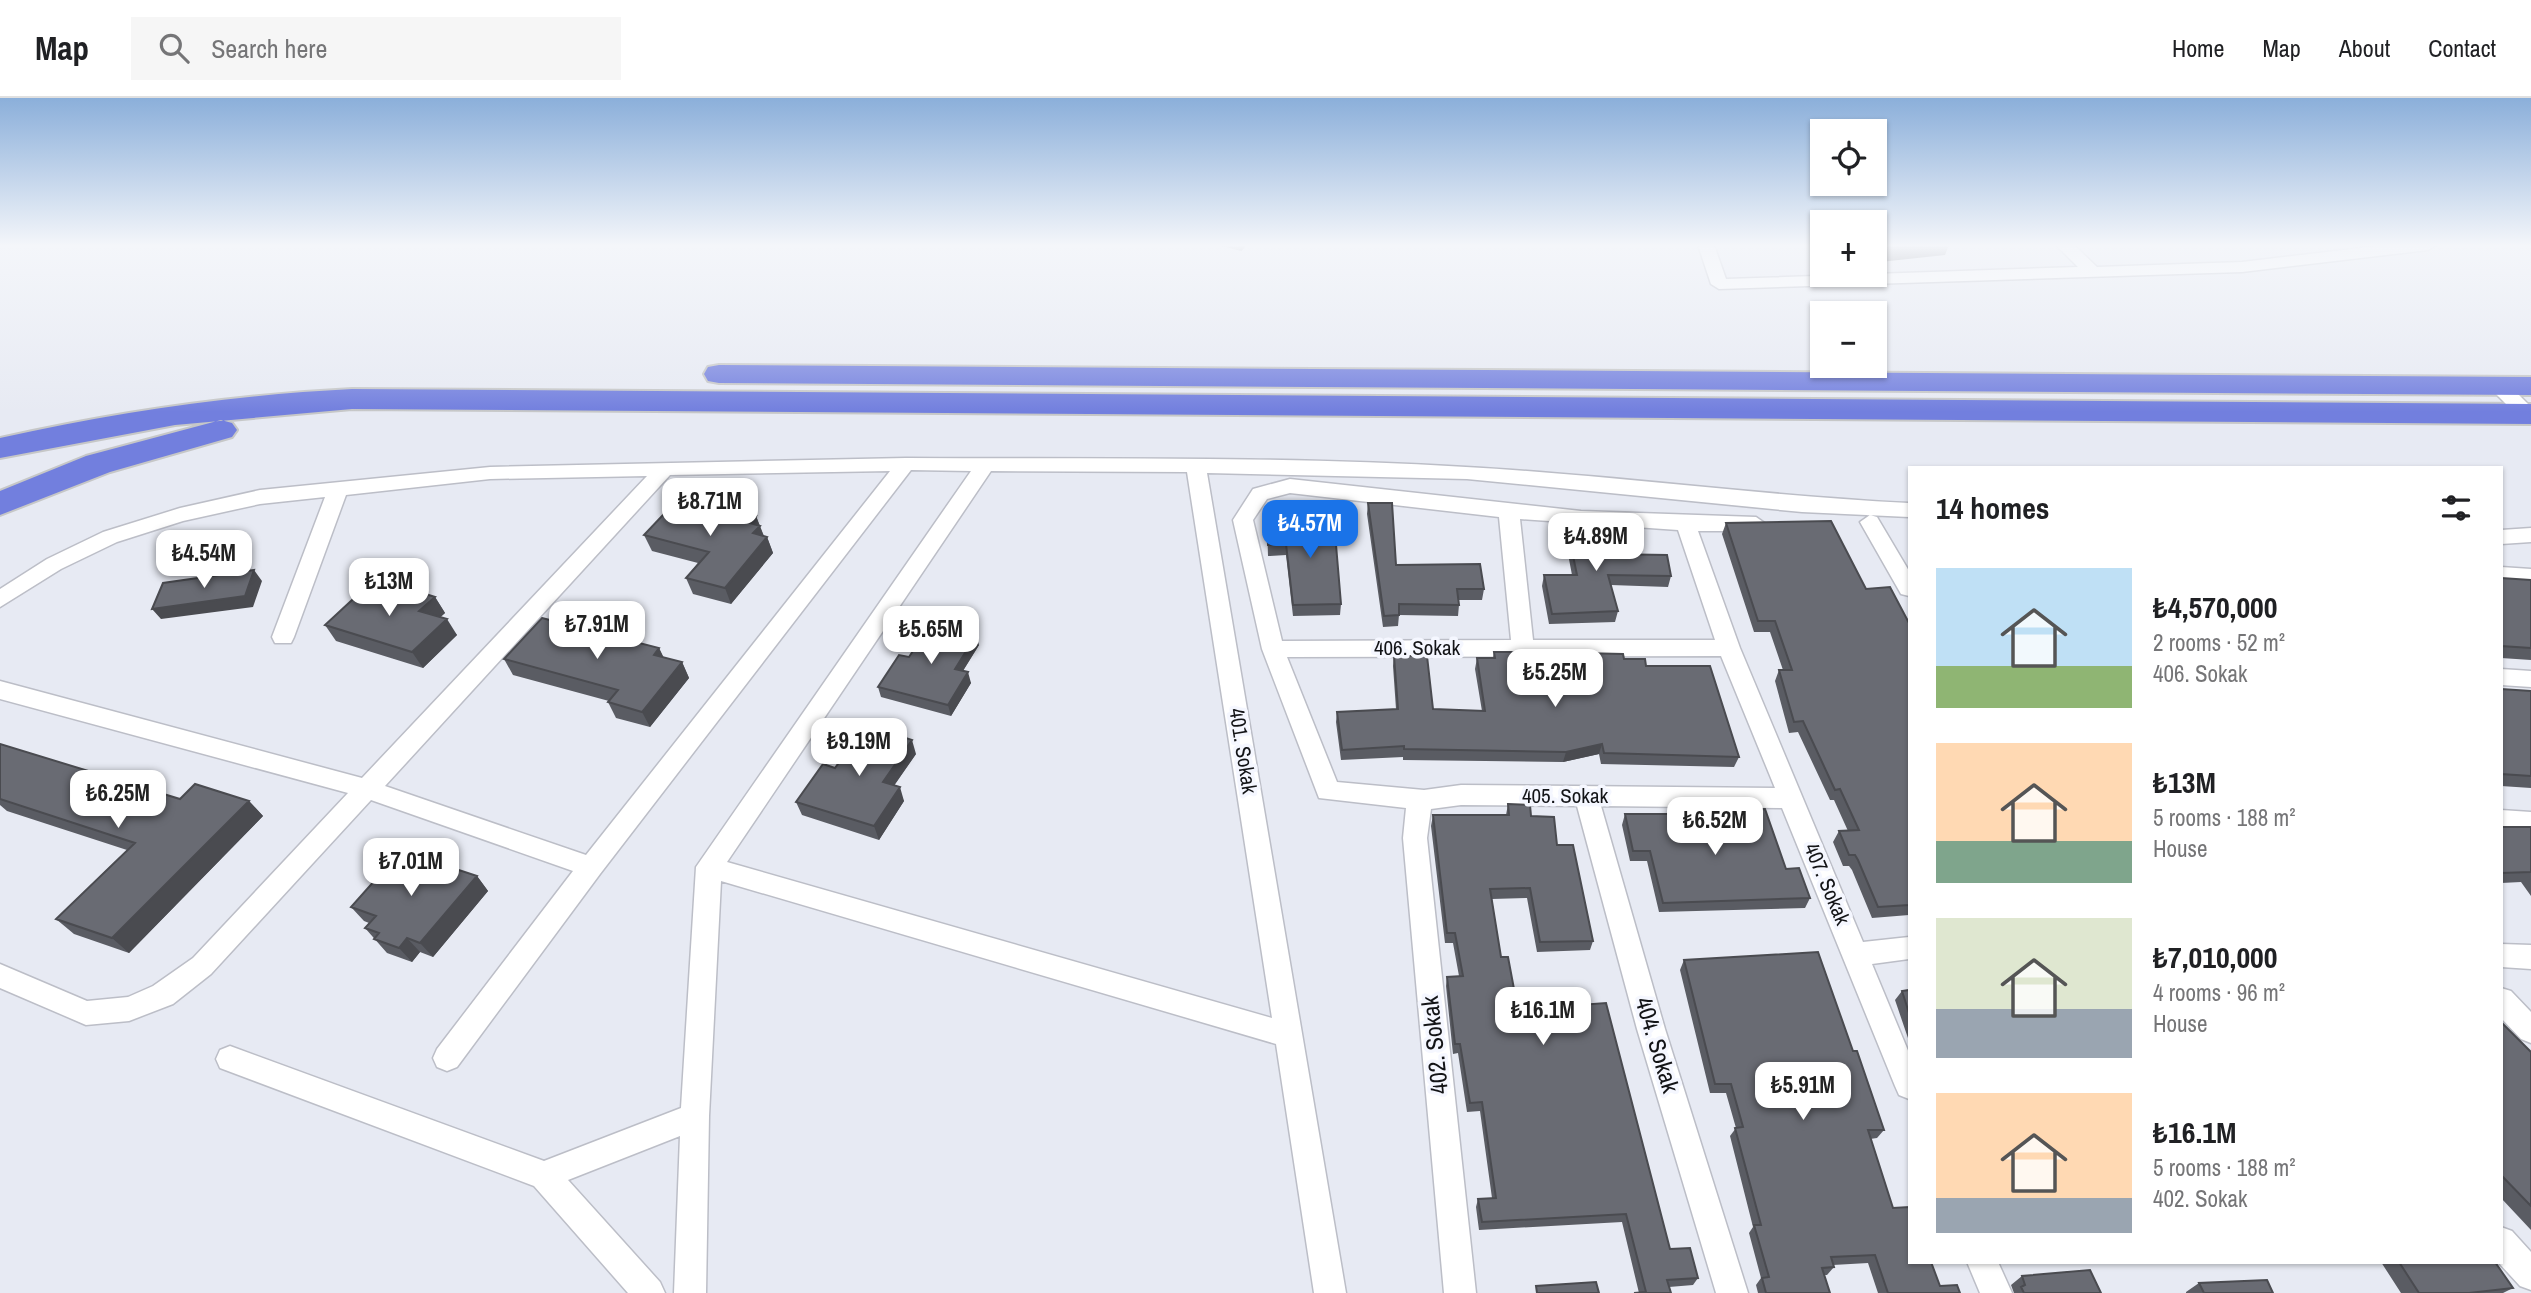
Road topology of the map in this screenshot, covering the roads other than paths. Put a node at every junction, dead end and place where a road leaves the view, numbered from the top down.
1 (512, 398) junction
2 (2530, 408) edge
3 (0, 424) edge
4 (0, 448) edge
5 (906, 464) junction
6 (985, 465) junction
7 (1196, 466) junction
8 (666, 468) junction
9 (338, 488) junction
10 (0, 504) edge
11 (1509, 510) junction
12 (1908, 510) edge
13 (1870, 522) junction
14 (1908, 524) edge
15 (1686, 525) junction
16 (2531, 535) edge
17 (2503, 537) edge
18 (2503, 575) edge
19 (2531, 576) edge
20 (1908, 587) edge
21 (0, 599) edge
22 (282, 637) dead end
23 (1523, 647) junction
24 (1729, 648) junction
25 (1273, 649) junction
26 (2503, 677) edge
27 (2531, 679) edge
28 (0, 690) edge
29 (364, 788) junction
30 (1586, 796) junction
31 (1790, 798) junction
32 (1424, 800) junction
33 (2503, 820) edge
34 (2531, 822) edge
35 (591, 867) junction
36 (709, 867) junction
37 (1908, 948) edge
38 (1856, 954) junction
39 (2503, 956) edge
40 (2531, 957) edge
41 (0, 976) edge
42 (2503, 1002) edge
43 (2531, 1030) edge
44 (1290, 1036) junction
45 (447, 1058) dead end
46 (230, 1059) dead end
47 (1908, 1084) edge
48 (695, 1116) junction
49 (544, 1175) junction
50 (2503, 1244) edge
51 (1983, 1264) edge
52 (2531, 1275) edge
53 (649, 1293) edge
54 (690, 1293) edge
55 (1330, 1293) edge
56 (1460, 1293) edge
57 (1732, 1293) edge
58 (1996, 1293) edge

1 - 2 highway
1 - 4 highway
1 - 10 highway
2 - 3 highway
5 - 6 street
5 - 8 street
5 - 35 street
6 - 7 street
6 - 36 street
7 - 12 street
7 - 44 street, 401. Sokak
8 - 9 street
8 - 29 street
9 - 21 street
9 - 22 street
11 - 15 street
11 - 23 street
11 - 25 street
13 - 14 street
13 - 15 street
13 - 20 street
15 - 24 street, 407. Sokak
16 - 17 street
18 - 19 street
23 - 24 street, 406. Sokak
23 - 25 street, 406. Sokak
24 - 31 street, 407. Sokak
25 - 32 street, 405. Sokak
26 - 27 street
28 - 29 street
29 - 35 street
29 - 41 street
30 - 31 street, 405. Sokak
30 - 32 street, 405. Sokak
30 - 57 street, 404. Sokak
31 - 38 street, 407. Sokak
32 - 56 street, 402. Sokak
33 - 34 street
35 - 45 street
36 - 44 street
36 - 48 street
37 - 38 street
38 - 47 street, 407. Sokak
39 - 40 street
42 - 43 street
44 - 55 street, 401. Sokak
46 - 49 street
48 - 49 street
48 - 54 street
49 - 53 street
50 - 52 street
51 - 58 street

